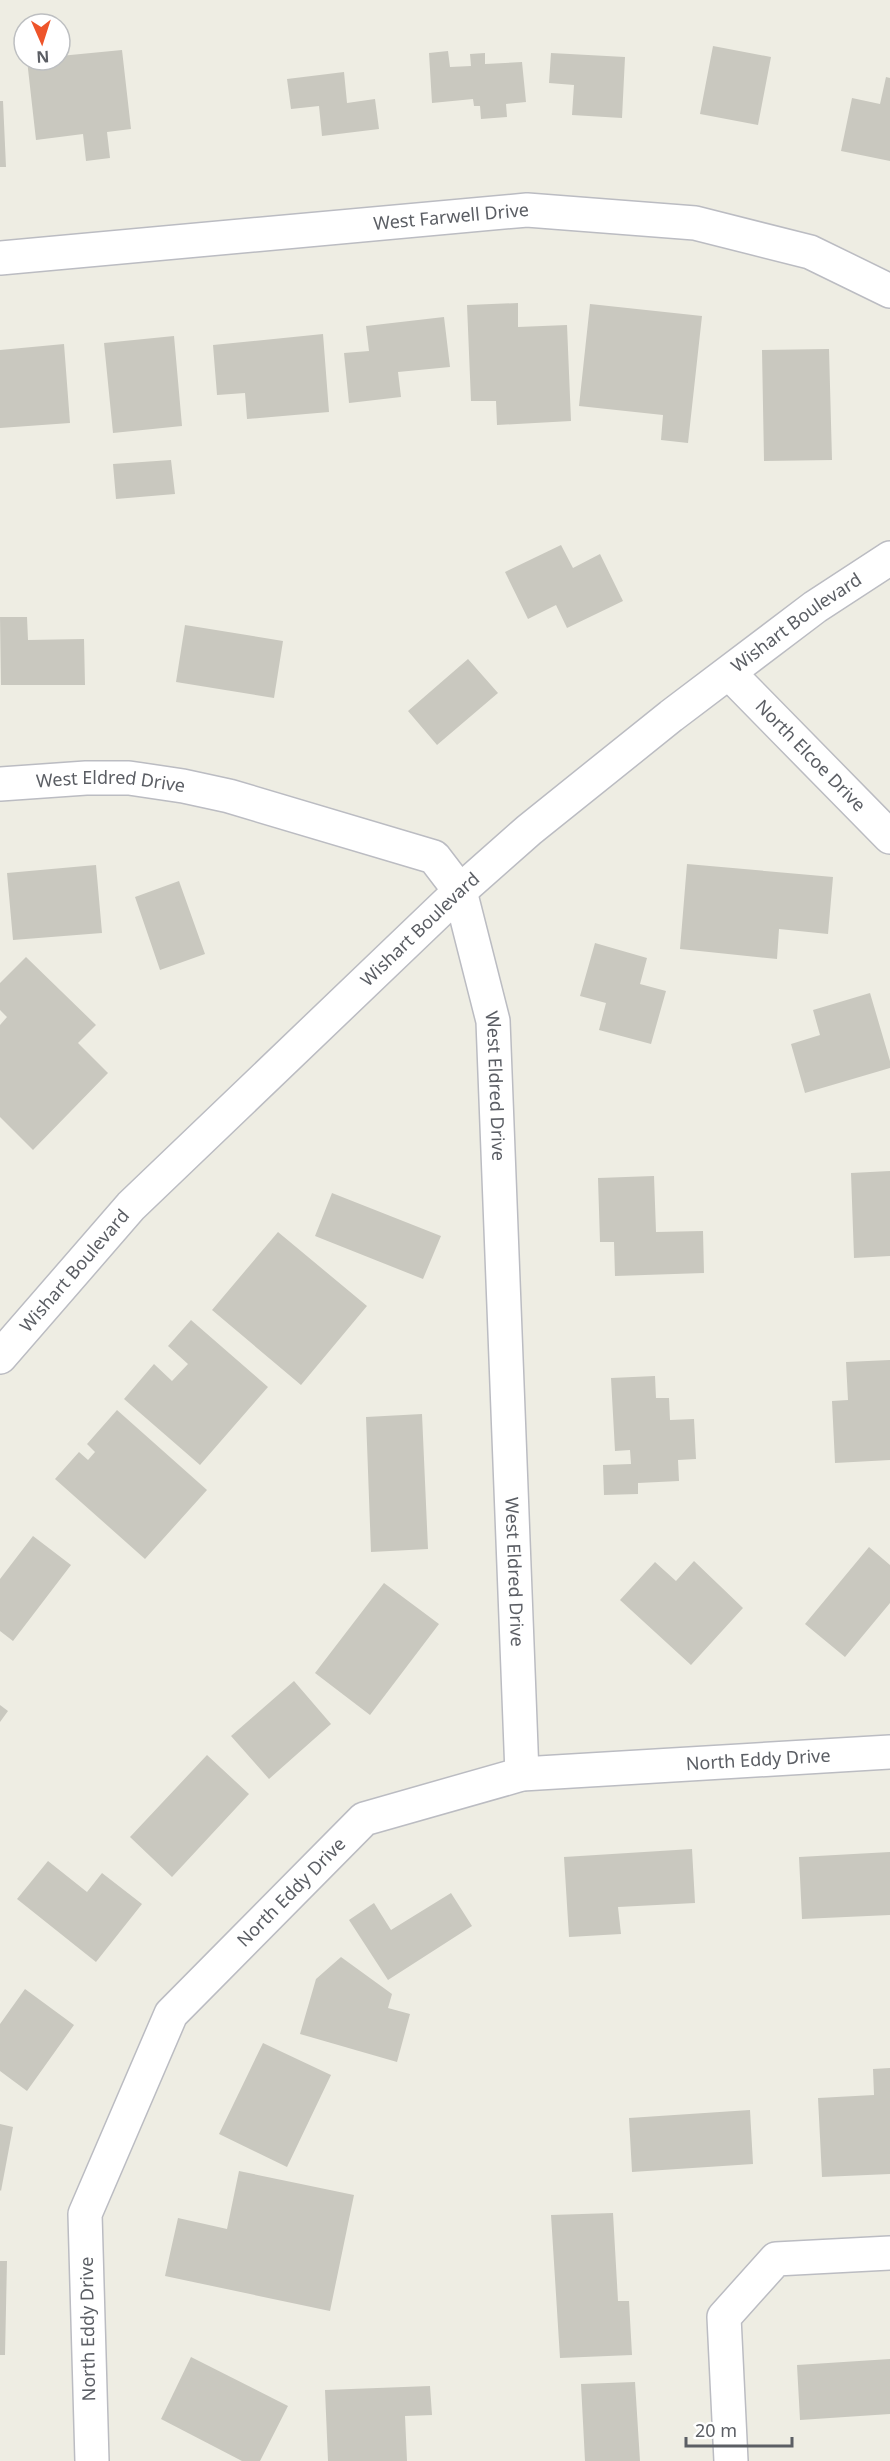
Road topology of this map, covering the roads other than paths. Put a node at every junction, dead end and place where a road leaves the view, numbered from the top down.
1 (0, 258) edge
2 (890, 291) edge
3 (890, 558) edge
4 (729, 673) junction
5 (0, 784) edge
6 (890, 837) edge
7 (460, 891) junction
8 (0, 1357) edge
9 (890, 1752) edge
10 (522, 1774) junction
11 (890, 2253) edge
12 (92, 2461) edge
13 (731, 2461) edge

1 - 2 street, West Farwell Drive
3 - 4 street, Wishart Boulevard
4 - 6 street, North Elcoe Drive
4 - 7 street, Wishart Boulevard
5 - 7 street, West Eldred Drive
7 - 8 street, Wishart Boulevard
7 - 10 street, West Eldred Drive
9 - 10 street, North Eddy Drive
10 - 12 street, North Eddy Drive
11 - 13 street

